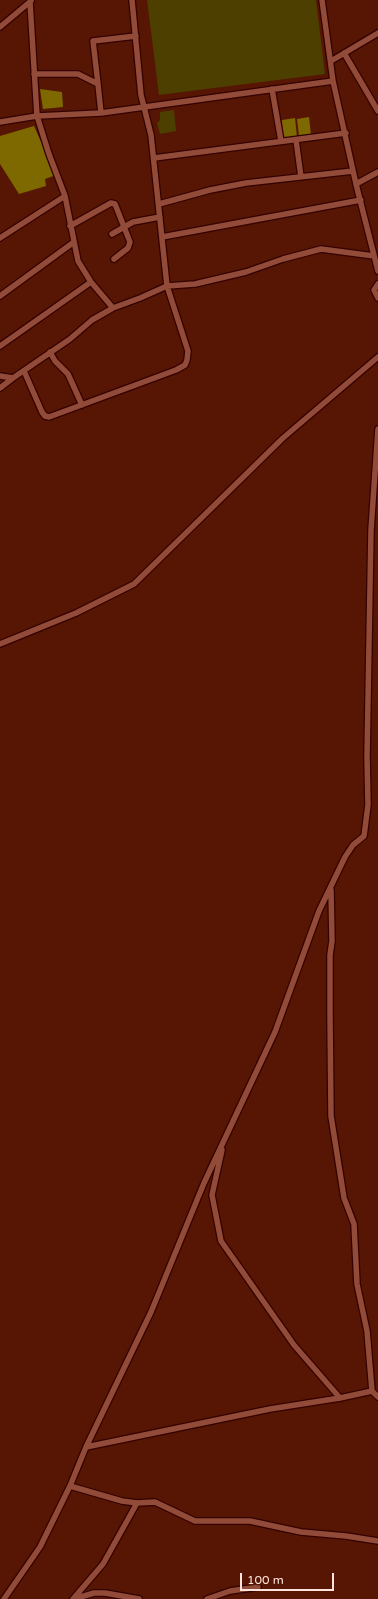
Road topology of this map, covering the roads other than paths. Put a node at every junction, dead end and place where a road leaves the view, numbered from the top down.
1 (132, 0) edge
2 (322, 0) edge
3 (32, 1) edge
4 (0, 27) edge
5 (378, 32) edge
6 (136, 36) junction
7 (344, 53) junction
8 (331, 60) junction
9 (34, 74) junction
10 (333, 81) junction
11 (98, 84) junction
12 (272, 89) junction
13 (143, 108) junction
14 (378, 111) edge
15 (101, 113) junction
16 (37, 116) junction
17 (0, 122) edge
18 (346, 133) junction
19 (296, 140) junction
20 (281, 142) junction
21 (154, 158) junction
22 (353, 171) junction
23 (378, 172) edge
24 (301, 177) junction
25 (356, 184) junction
26 (65, 196) junction
27 (361, 200) junction
28 (159, 204) junction
29 (160, 217) junction
30 (70, 226) junction
31 (124, 226) junction
32 (112, 234) dead end
33 (162, 237) junction
34 (0, 238) edge
35 (74, 242) junction
36 (374, 256) junction
37 (114, 259) dead end
38 (378, 271) edge
39 (91, 282) junction
40 (378, 284) edge
41 (167, 286) junction
42 (0, 296) edge
43 (378, 298) edge
44 (113, 308) junction
45 (0, 346) edge
46 (50, 352) junction
47 (378, 357) edge
48 (24, 371) junction
49 (0, 376) edge
50 (13, 378) junction
51 (0, 388) edge
52 (82, 405) junction
53 (378, 428) edge
54 (0, 644) edge
55 (331, 890) junction
56 (224, 1141) junction
57 (372, 1391) junction
58 (378, 1397) edge
59 (340, 1398) junction
60 (86, 1447) junction
61 (70, 1486) junction
62 (137, 1503) junction
63 (378, 1541) edge
64 (258, 1588) dead end
65 (4, 1599) edge
66 (74, 1599) edge
67 (139, 1599) edge
68 (207, 1599) edge

1 - 6 street
2 - 8 street
3 - 4 street
3 - 9 street
5 - 7 street
6 - 11 street
6 - 13 street
7 - 8 street
7 - 14 street
8 - 10 street
9 - 11 street
9 - 16 street
10 - 12 street
10 - 18 street
11 - 15 street
12 - 13 street
12 - 20 street
13 - 15 street
13 - 21 street
15 - 16 street
16 - 17 street
16 - 26 street
18 - 19 street
18 - 22 street
19 - 20 street
19 - 24 street
20 - 21 street
21 - 28 street
22 - 24 street
22 - 25 street
23 - 25 street
24 - 28 street
25 - 27 street
26 - 30 street
26 - 34 street
27 - 33 street
27 - 36 street
28 - 29 street
29 - 31 street
29 - 33 street
30 - 31 street
30 - 35 street
31 - 32 street
31 - 37 street
33 - 41 street
35 - 39 street
35 - 42 street
36 - 38 street
36 - 41 street
39 - 44 street
39 - 45 street
40 - 43 street
41 - 44 street
41 - 52 street
44 - 46 street
46 - 48 street
46 - 52 street
47 - 54 street
48 - 50 street
48 - 52 street
49 - 50 street
50 - 51 street
53 - 55 street
55 - 56 street
55 - 57 street
56 - 59 street
56 - 60 street
57 - 58 street
57 - 59 street
59 - 60 street
60 - 61 street
61 - 62 street
61 - 65 street
62 - 63 street
62 - 66 street
64 - 68 street
66 - 67 street

